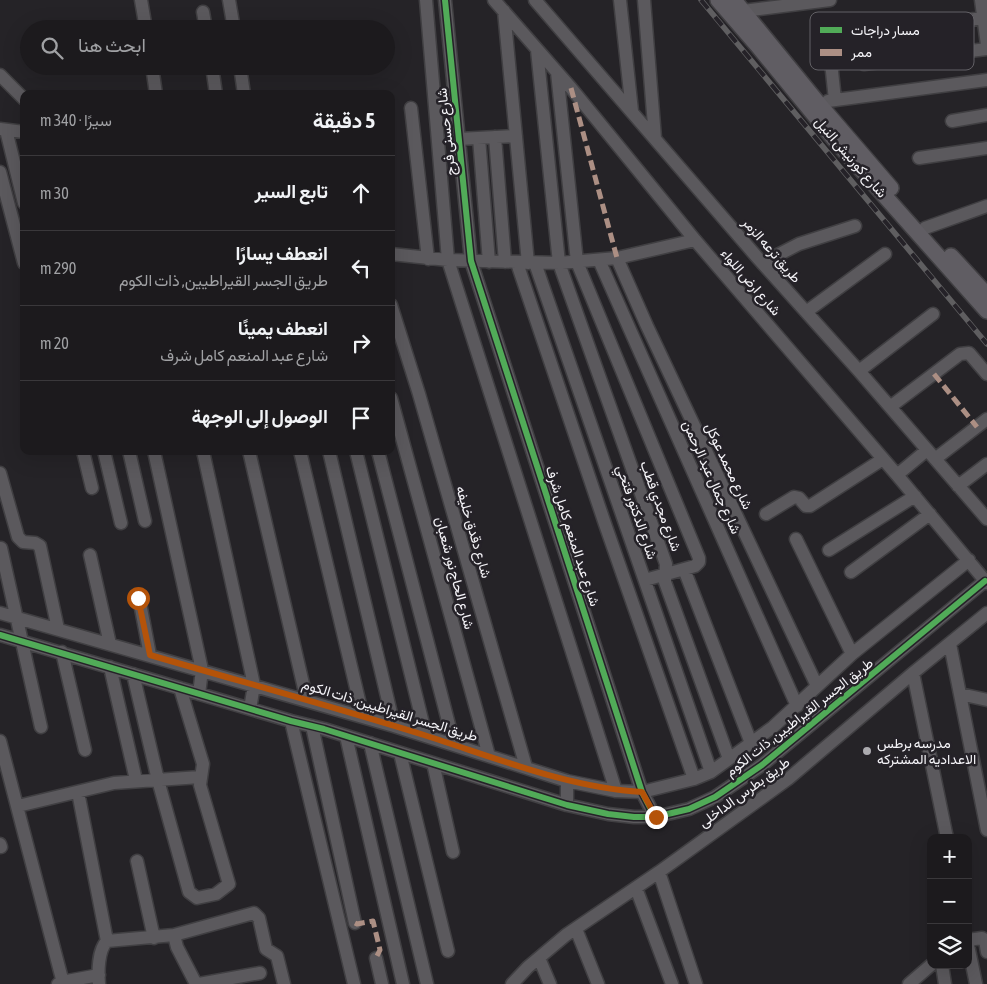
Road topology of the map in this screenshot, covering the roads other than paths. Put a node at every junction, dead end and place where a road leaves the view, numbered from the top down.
1 (141, 0) edge
2 (229, 0) edge
3 (426, 0) edge
4 (445, 0) edge
5 (494, 0) edge
6 (535, 0) edge
7 (620, 0) edge
8 (644, 0) edge
9 (718, 0) edge
10 (830, 0) edge
11 (981, 0) edge
12 (738, 5) edge
13 (504, 11) junction
14 (203, 12) dead end
15 (984, 15) edge
16 (144, 20) edge
17 (204, 20) edge
18 (232, 20) edge
19 (987, 43) edge
20 (987, 49) edge
21 (537, 50) junction
22 (974, 51) edge
23 (833, 70) edge
24 (557, 72) junction
25 (0, 75) edge
26 (153, 75) edge
27 (213, 75) edge
28 (241, 75) edge
29 (987, 80) edge
30 (155, 90) edge
31 (215, 90) edge
32 (243, 90) edge
33 (20, 95) edge
34 (836, 100) junction
35 (818, 103) junction
36 (411, 108) dead end
37 (632, 111) junction
38 (987, 115) edge
39 (952, 121) dead end
40 (3, 129) edge
41 (20, 131) edge
42 (516, 136) junction
43 (494, 137) junction
44 (479, 138) junction
45 (656, 138) junction
46 (459, 140) junction
47 (987, 148) edge
48 (919, 158) dead end
49 (0, 172) edge
50 (20, 189) edge
51 (987, 206) edge
52 (855, 226) dead end
53 (925, 228) junction
54 (695, 240) junction
55 (20, 248) edge
56 (885, 254) dead end
57 (395, 255) edge
58 (617, 258) junction
59 (428, 259) junction
60 (448, 260) junction
61 (599, 260) junction
62 (471, 261) junction
63 (489, 262) junction
64 (577, 262) junction
65 (521, 263) junction
66 (559, 263) junction
67 (762, 263) junction
68 (987, 296) edge
69 (987, 311) edge
70 (806, 312) junction
71 (933, 314) dead end
72 (395, 318) edge
73 (859, 371) junction
74 (987, 374) edge
75 (890, 407) junction
76 (395, 413) edge
77 (987, 419) edge
78 (84, 455) edge
79 (105, 455) edge
80 (131, 455) edge
81 (155, 455) edge
82 (204, 455) edge
83 (249, 455) edge
84 (301, 455) edge
85 (330, 455) edge
86 (357, 455) edge
87 (379, 455) edge
88 (931, 455) junction
89 (883, 459) junction
90 (987, 464) edge
91 (0, 473) edge
92 (897, 475) junction
93 (958, 486) junction
94 (92, 488) dead end
95 (915, 496) junction
96 (766, 514) dead end
97 (930, 514) junction
98 (987, 519) edge
99 (14, 521) junction
100 (145, 521) dead end
101 (0, 522) edge
102 (121, 523) dead end
103 (796, 539) dead end
104 (1, 548) edge
105 (830, 550) dead end
106 (90, 555) dead end
107 (969, 560) junction
108 (684, 569) junction
109 (851, 572) dead end
110 (666, 573) junction
111 (644, 580) junction
112 (986, 582) edge
113 (138, 598) dead end
114 (0, 613) edge
115 (987, 613) edge
116 (16, 617) junction
117 (58, 629) junction
118 (0, 635) edge
119 (20, 639) junction
120 (110, 644) junction
121 (950, 644) junction
122 (62, 652) junction
123 (852, 654) junction
124 (150, 655) junction
125 (110, 667) junction
126 (202, 670) junction
127 (913, 673) junction
128 (133, 674) junction
129 (254, 685) junction
130 (817, 686) junction
131 (180, 688) junction
132 (199, 694) junction
133 (960, 694) junction
134 (987, 700) edge
135 (307, 701) junction
136 (326, 706) junction
137 (797, 706) junction
138 (250, 709) junction
139 (363, 717) junction
140 (290, 721) junction
141 (394, 726) junction
142 (41, 728) dead end
143 (318, 728) junction
144 (346, 736) junction
145 (426, 736) junction
146 (0, 740) edge
147 (370, 743) junction
148 (751, 743) junction
149 (454, 744) junction
150 (85, 750) dead end
151 (400, 753) junction
152 (489, 756) junction
153 (729, 760) junction
154 (433, 763) junction
155 (526, 767) junction
156 (711, 772) junction
157 (200, 777) junction
158 (694, 779) junction
159 (136, 780) junction
160 (158, 780) junction
161 (568, 781) junction
162 (616, 791) junction
163 (78, 792) junction
164 (642, 792) junction
165 (567, 805) junction
166 (18, 806) junction
167 (656, 817) junction
168 (987, 830) edge
169 (946, 834) edge
170 (452, 852) dead end
171 (138, 861) dead end
172 (659, 872) junction
173 (636, 888) junction
174 (355, 922) dead end
175 (576, 929) junction
176 (174, 935) junction
177 (154, 938) junction
178 (972, 939) edge
179 (107, 942) junction
180 (448, 951) dead end
181 (987, 952) edge
182 (376, 958) dead end
183 (539, 958) junction
184 (972, 964) edge
185 (928, 969) edge
186 (943, 969) edge
187 (260, 973) dead end
188 (99, 980) edge
189 (915, 982) edge
190 (61, 984) edge
191 (198, 984) edge
192 (284, 984) edge
193 (354, 984) edge
194 (382, 984) edge
195 (403, 984) edge
196 (427, 984) edge
197 (512, 984) edge
198 (550, 984) edge
199 (598, 984) edge
200 (672, 984) edge
201 (696, 984) edge
202 (945, 984) edge
203 (976, 984) edge

1 - 16 street
2 - 18 street
3 - 60 street
4 - 46 street, شارع حسنى فرج
5 - 13 street, شارع ارض اللواء
6 - 37 street, طريق ترعه الزمر
7 - 37 street
8 - 45 street
9 - 69 main road, شارع كورنيش النيل
10 - 12 street
11 - 15 street
12 - 35 main road, شارع كورنيش النيل
13 - 21 street, شارع ارض اللواء
13 - 42 street
14 - 17 street
15 - 19 street
20 - 22 street
21 - 24 street, شارع ارض اللواء
21 - 66 street, شارع مجدي قطب
23 - 34 street
24 - 54 street, شارع ارض اللواء
24 - 64 street
25 - 33 street
26 - 30 street
27 - 31 street
28 - 32 street
29 - 34 street
34 - 35 street
35 - 53 main road, شارع كورنيش النيل
36 - 59 street
37 - 45 street, طريق ترعه الزمر
38 - 39 street
40 - 41 street
40 - 50 street
42 - 43 street
42 - 65 street
43 - 44 street
43 - 65 street
44 - 46 street
44 - 63 street
45 - 67 street, طريق ترعه الزمر
46 - 62 street, شارع حسنى فرج
47 - 48 street
49 - 55 street
51 - 53 street
52 - 67 street
53 - 68 main road, شارع كورنيش النيل
54 - 58 street
54 - 89 street, شارع ارض اللواء
56 - 70 street
57 - 59 street
58 - 61 street
58 - 130 street, شارع محمد عوكل
59 - 60 street
60 - 62 street
60 - 162 street
61 - 64 street
61 - 137 street, شارع جمال عبد الرحمن
62 - 63 street
62 - 164 street, شارع عبد المنعم كامل شرف
63 - 65 street
64 - 66 street
64 - 108 street
65 - 66 street
65 - 111 street, شارع الدكتور فتحي
65 - 158 street
66 - 110 street, شارع مجدي قطب
67 - 70 street, طريق ترعه الزمر
70 - 73 street, طريق ترعه الزمر
71 - 73 street
72 - 155 street, شارع دقدق خليفه
73 - 75 street, طريق ترعه الزمر
74 - 75 street
75 - 88 street, طريق ترعه الزمر
76 - 152 street, شارع الحاج نور شعبان
77 - 88 street
78 - 94 street
79 - 102 street
80 - 100 street
81 - 126 street
82 - 129 street
83 - 135 street
84 - 139 street
85 - 141 street
86 - 145 street
87 - 149 street
88 - 92 street
88 - 93 street, طريق ترعه الزمر
89 - 92 street, شارع ارض اللواء
89 - 96 street
90 - 93 street
91 - 99 street
92 - 95 street, شارع ارض اللواء
93 - 98 street, طريق ترعه الزمر
95 - 97 street, شارع ارض اللواء
95 - 105 street
97 - 107 street, شارع ارض اللواء
97 - 109 street
99 - 101 street
99 - 117 street
103 - 123 street
104 - 116 street
106 - 120 street
107 - 112 street, شارع ارض اللواء
107 - 123 street, طريق الجسر القيراطيين, ذات الكوم
108 - 110 street
108 - 148 street
110 - 111 street
110 - 153 street, شارع مجدي قطب
111 - 156 street, شارع الدكتور فتحي
112 - 167 street, طريق الجسر القيراطيين, ذات الكوم
113 - 124 street
114 - 116 street, طريق الجسر القيراطيين, ذات الكوم
115 - 121 street, طريق بطرس الداخلى
116 - 117 street, طريق الجسر القيراطيين, ذات الكوم
116 - 119 street
117 - 120 street, طريق الجسر القيراطيين, ذات الكوم
118 - 119 street, طريق الجسر القيراطيين, ذات الكوم
119 - 122 street, طريق الجسر القيراطيين, ذات الكوم
119 - 142 street
120 - 124 street, طريق الجسر القيراطيين, ذات الكوم
121 - 127 street, طريق بطرس الداخلى
121 - 133 street
122 - 125 street, طريق الجسر القيراطيين, ذات الكوم
122 - 150 street
123 - 130 street, طريق الجسر القيراطيين, ذات الكوم
124 - 126 street, طريق الجسر القيراطيين, ذات الكوم
125 - 128 street, طريق الجسر القيراطيين, ذات الكوم
125 - 159 street
126 - 129 street, طريق الجسر القيراطيين, ذات الكوم
126 - 132 street
127 - 169 street
127 - 172 street, طريق بطرس الداخلى
128 - 131 street, طريق الجسر القيراطيين, ذات الكوم
128 - 160 street
129 - 135 street, طريق الجسر القيراطيين, ذات الكوم
129 - 138 street
130 - 137 street, طريق الجسر القيراطيين, ذات الكوم
131 - 132 street, طريق الجسر القيراطيين, ذات الكوم
131 - 157 street
132 - 138 street, طريق الجسر القيراطيين, ذات الكوم
133 - 134 street
133 - 168 street
135 - 136 street, طريق الجسر القيراطيين, ذات الكوم
136 - 139 street, طريق الجسر القيراطيين, ذات الكوم
136 - 143 street
137 - 148 street, طريق الجسر القيراطيين, ذات الكوم
138 - 140 street, طريق الجسر القيراطيين, ذات الكوم
139 - 141 street, طريق الجسر القيراطيين, ذات الكوم
140 - 143 street, طريق الجسر القيراطيين, ذات الكوم
140 - 193 street
141 - 145 street, طريق الجسر القيراطيين, ذات الكوم
143 - 144 street, طريق الجسر القيراطيين, ذات الكوم
143 - 174 street
144 - 147 street, طريق الجسر القيراطيين, ذات الكوم
144 - 195 street
145 - 149 street, طريق الجسر القيراطيين, ذات الكوم
146 - 166 street
147 - 151 street, طريق الجسر القيراطيين, ذات الكوم
147 - 196 street
148 - 153 street, طريق الجسر القيراطيين, ذات الكوم
149 - 152 street, طريق الجسر القيراطيين, ذات الكوم
151 - 154 street, طريق الجسر القيراطيين, ذات الكوم
151 - 180 street
152 - 155 street, طريق الجسر القيراطيين, ذات الكوم
153 - 156 street, طريق الجسر القيراطيين, ذات الكوم
154 - 165 street, طريق الجسر القيراطيين, ذات الكوم
154 - 170 street
155 - 161 street, طريق الجسر القيراطيين, ذات الكوم
156 - 158 street, طريق الجسر القيراطيين, ذات الكوم
157 - 160 street
157 - 160 street
158 - 164 street, طريق الجسر القيراطيين, ذات الكوم
159 - 160 street
159 - 163 street
161 - 162 street, طريق الجسر القيراطيين, ذات الكوم
161 - 165 street
162 - 164 street, طريق الجسر القيراطيين, ذات الكوم
163 - 166 street
163 - 179 street
164 - 167 street, شارع عبد المنعم كامل شرف
165 - 167 street, طريق الجسر القيراطيين, ذات الكوم
166 - 190 street
171 - 177 street
172 - 173 street, طريق بطرس الداخلى
172 - 201 street
173 - 175 street, طريق بطرس الداخلى
173 - 200 street
175 - 183 street, طريق بطرس الداخلى
175 - 199 street
176 - 177 street
176 - 191 street
176 - 192 street
177 - 179 street
178 - 181 street
179 - 188 street
182 - 194 street
183 - 197 street, طريق بطرس الداخلى
183 - 198 street
184 - 203 street
185 - 189 street
186 - 202 street
187 - 191 street
188 - 190 street

